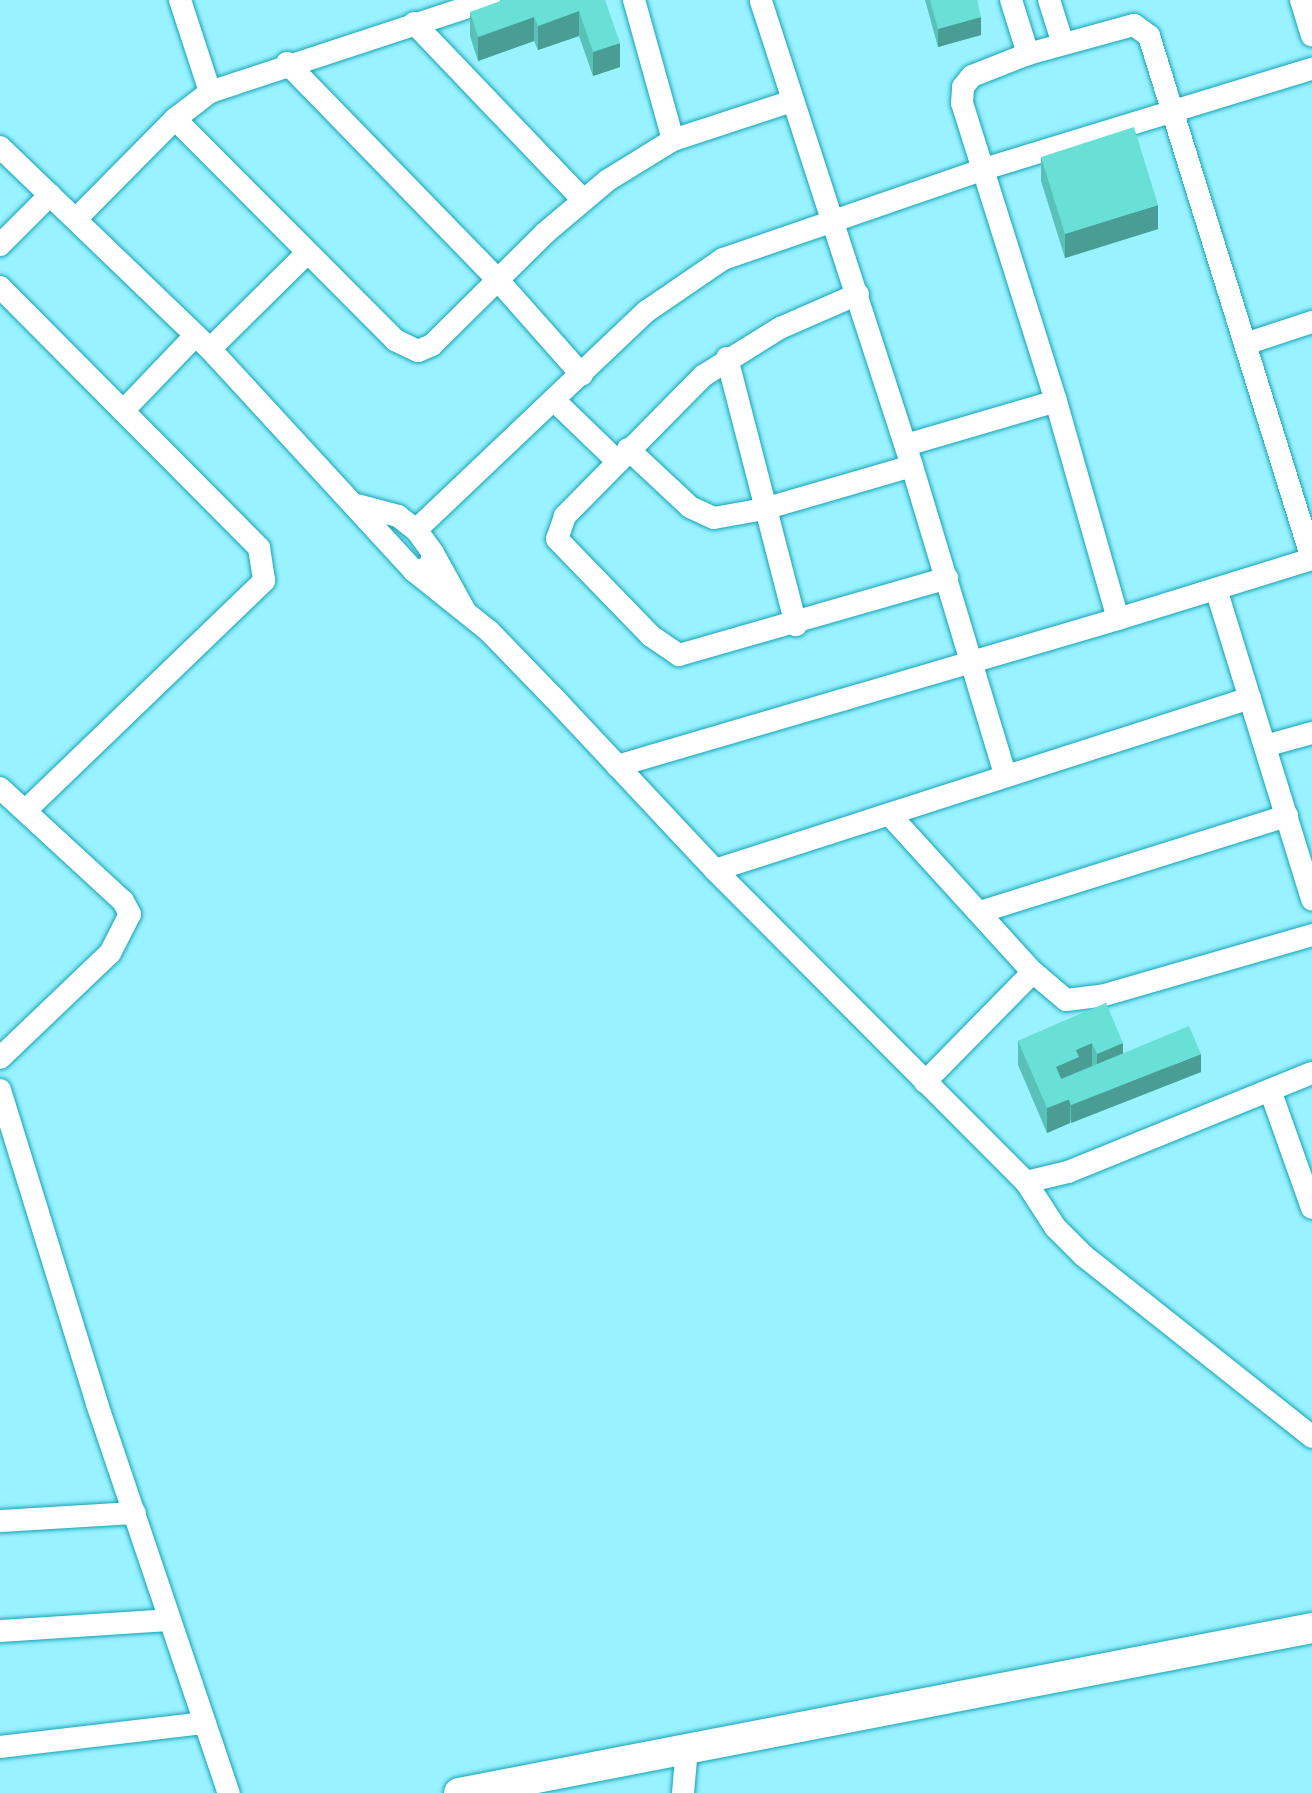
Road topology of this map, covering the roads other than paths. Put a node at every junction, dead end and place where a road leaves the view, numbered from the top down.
1 (180, 0) edge
2 (489, 0) edge
3 (634, 0) edge
4 (761, 0) edge
5 (1011, 0) edge
6 (1049, 0) edge
7 (1301, 0) edge
8 (436, 8) edge
9 (414, 23) junction
10 (1312, 35) edge
11 (1063, 44) junction
12 (1028, 54) junction
13 (287, 63) junction
14 (1312, 69) edge
15 (210, 92) junction
16 (792, 101) junction
17 (1172, 112) junction
18 (175, 119) junction
19 (673, 140) junction
20 (0, 147) edge
21 (984, 169) junction
22 (50, 195) junction
23 (583, 200) junction
24 (76, 219) junction
25 (832, 220) junction
26 (0, 245) edge
27 (307, 253) junction
28 (497, 279) junction
29 (0, 287) edge
30 (858, 294) junction
31 (1312, 322) edge
32 (203, 342) junction
33 (1245, 344) junction
34 (727, 358) junction
35 (582, 375) junction
36 (1056, 401) junction
37 (556, 402) junction
38 (123, 411) junction
39 (623, 455) junction
40 (909, 456) junction
41 (357, 505) junction
42 (764, 509) junction
43 (398, 516) junction
44 (416, 530) junction
45 (380, 535) junction
46 (433, 553) junction
47 (1312, 559) edge
48 (414, 571) junction
49 (947, 578) junction
50 (1216, 589) junction
51 (465, 611) junction
52 (1118, 619) junction
53 (796, 625) junction
54 (974, 660) junction
55 (1250, 698) junction
56 (1312, 733) edge
57 (1265, 746) junction
58 (617, 766) junction
59 (1005, 775) junction
60 (0, 788) edge
61 (26, 810) junction
62 (889, 814) junction
63 (1287, 816) junction
64 (715, 870) junction
65 (1312, 900) edge
66 (980, 912) junction
67 (1312, 935) edge
68 (1033, 972) junction
69 (0, 1058) edge
70 (1312, 1073) edge
71 (925, 1082) junction
72 (1270, 1090) junction
73 (1, 1096) edge
74 (1026, 1182) junction
75 (1312, 1208) edge
76 (1312, 1437) edge
77 (135, 1513) junction
78 (0, 1521) edge
79 (169, 1620) junction
80 (1312, 1628) edge
81 (0, 1631) edge
82 (205, 1723) junction
83 (0, 1747) edge
84 (687, 1748) junction
85 (229, 1793) edge
86 (459, 1793) edge
87 (683, 1793) edge

1 - 15 street
2 - 8 street
3 - 19 street
4 - 16 street
5 - 12 street
6 - 11 street
7 - 10 street
8 - 9 street
9 - 13 street
9 - 23 street
11 - 12 street
11 - 17 street
12 - 21 street
13 - 15 street
13 - 28 street
14 - 17 street
15 - 18 street
16 - 19 street
16 - 25 street
17 - 21 street
17 - 33 street
18 - 24 street
18 - 27 street
19 - 23 street
20 - 22 street
21 - 25 street
21 - 36 street
22 - 24 street
22 - 26 street
23 - 28 street
24 - 32 street
25 - 30 street
25 - 35 street
27 - 28 street
27 - 32 street
28 - 35 street
29 - 38 street
30 - 34 street
30 - 40 street
31 - 33 street
32 - 38 street
32 - 41 street
33 - 47 street
34 - 39 street
34 - 42 street
35 - 37 street
36 - 40 street
36 - 52 street
37 - 39 street
37 - 44 street
38 - 61 street
39 - 42 street
39 - 53 street
40 - 42 street
40 - 49 street
41 - 43 street
41 - 45 street
42 - 53 street
43 - 44 street
43 - 45 street
44 - 46 street
45 - 48 street
46 - 48 street
46 - 51 street
47 - 50 street
48 - 51 street
49 - 53 street
49 - 54 street
50 - 52 street
50 - 55 street
51 - 58 street
52 - 54 street
54 - 58 street
54 - 59 street
55 - 57 street
55 - 59 street
56 - 57 street
57 - 63 street
58 - 64 street
59 - 62 street
60 - 61 street
61 - 69 street
62 - 64 street
62 - 66 street
63 - 65 street
63 - 66 street
64 - 71 street
66 - 68 street
67 - 68 street
68 - 71 street
70 - 72 street
71 - 74 street
72 - 74 street
72 - 75 street
73 - 77 street
74 - 76 street
77 - 78 street
77 - 79 street
79 - 81 street
79 - 82 street
80 - 84 street
82 - 83 street
82 - 85 street
84 - 86 street
84 - 87 street

